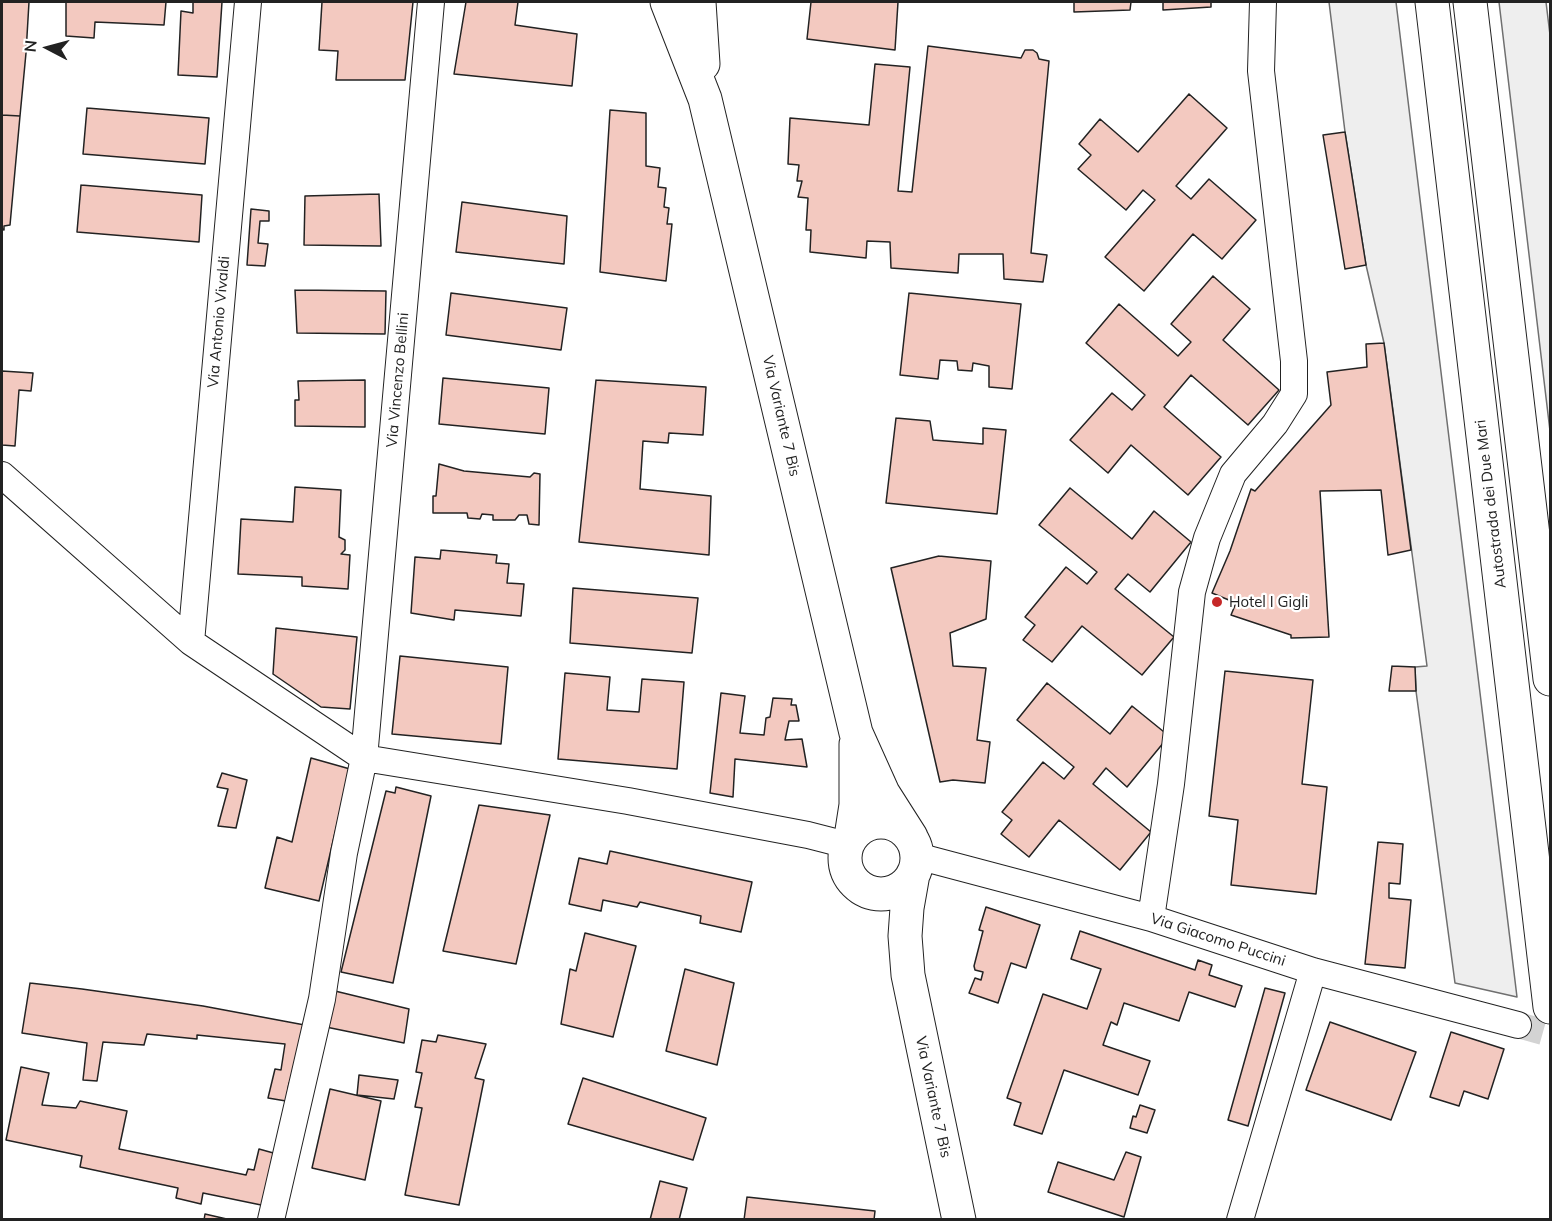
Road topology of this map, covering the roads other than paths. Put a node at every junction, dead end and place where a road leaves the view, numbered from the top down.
1 (248, 2) edge
2 (431, 2) edge
3 (667, 2) edge
4 (699, 2) edge
5 (1263, 2) edge
6 (1432, 2) edge
7 (1470, 2) edge
8 (705, 99) junction
9 (2, 475) edge
10 (191, 642) junction
11 (1551, 680) edge
12 (856, 733) junction
13 (364, 758) junction
14 (849, 841) junction
15 (914, 856) junction
16 (858, 887) junction
17 (1151, 918) junction
18 (1313, 971) junction
19 (908, 975) junction
20 (1551, 1007) edge
21 (1518, 1025) tunnel mouth
22 (271, 1220) edge
23 (959, 1220) edge
24 (1240, 1220) edge

1 - 10 street, Via Antonio Vivaldi
2 - 13 street, Via Vincenzo Bellini
3 - 8 main road, Via Variante 7 Bis
4 - 8 main road, Via Variante 7 Bis
5 - 17 street
6 - 20 main road, Autostrada dei Due Mari
7 - 11 main road
8 - 12 main road, Via Variante 7 Bis
9 - 10 street
10 - 13 street
12 - 14 main road, Via Variante 7 Bis
12 - 15 main road, Via Variante 7 Bis
13 - 14 street
13 - 22 street, Via Vincenzo Bellini
14 - 15 main road
14 - 16 main road, Via Variante 7 Bis
15 - 16 main road
15 - 17 street, Via Giacomo Puccini
15 - 19 main road, Via Variante 7 Bis
16 - 19 main road, Via Variante 7 Bis
17 - 18 street, Via Giacomo Puccini
18 - 21 street, Via Giacomo Puccini
18 - 24 street
19 - 23 main road, Via Variante 7 Bis

